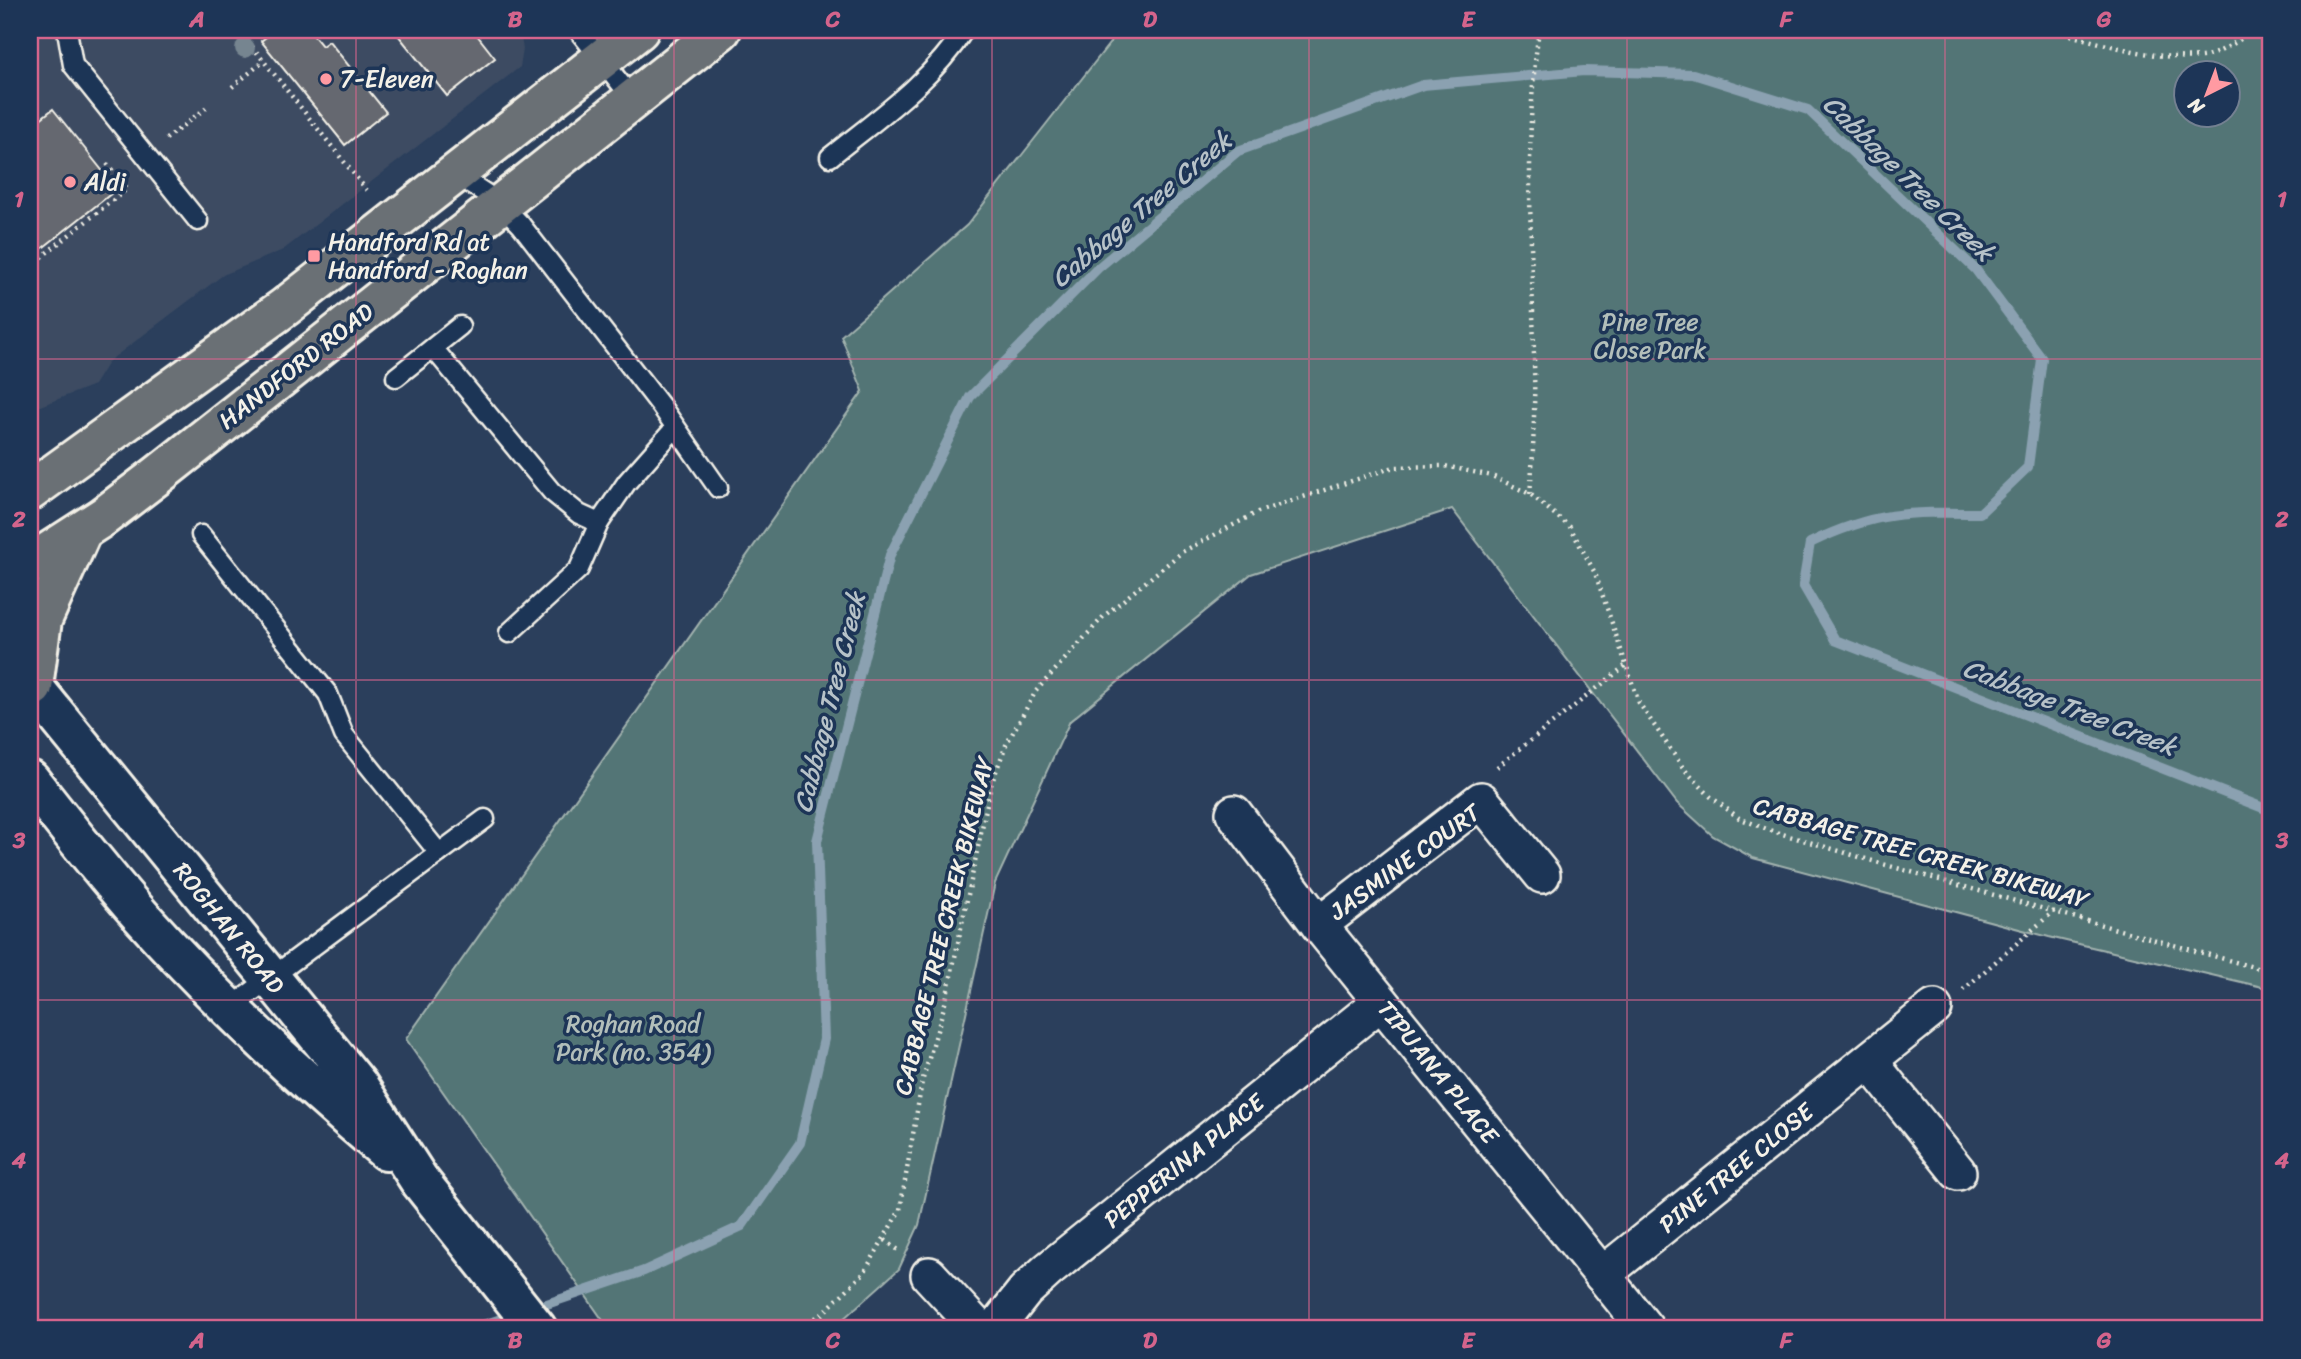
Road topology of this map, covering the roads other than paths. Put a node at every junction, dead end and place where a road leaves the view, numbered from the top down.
1 (67, 30) edge
2 (639, 30) edge
3 (722, 30) edge
4 (964, 30) edge
5 (589, 44) edge
6 (632, 98) junction
7 (830, 158) dead end
8 (456, 174) junction
9 (500, 203) junction
10 (198, 221) dead end
11 (460, 326) dead end
12 (433, 348) junction
13 (396, 377) dead end
14 (675, 428) junction
15 (718, 488) dead end
16 (30, 491) edge
17 (598, 523) junction
18 (82, 531) junction
19 (201, 535) dead end
20 (30, 564) edge
21 (509, 633) dead end
22 (31, 685) edge
23 (30, 780) edge
24 (1234, 813) dead end
25 (485, 820) dead end
26 (439, 853) junction
27 (1542, 875) dead end
28 (1320, 925) junction
29 (269, 977) junction
30 (1381, 1002) junction
31 (230, 1008) junction
32 (1934, 1008) road end
33 (1869, 1061) junction
34 (1958, 1172) dead end
35 (419, 1180) junction
36 (929, 1275) dead end
37 (1602, 1275) junction
38 (537, 1329) edge
39 (979, 1329) edge
40 (995, 1329) edge
41 (1646, 1329) edge

1 - 10 lane
2 - 5 main road
3 - 6 main road, HANDFORD ROAD
4 - 7 lane
5 - 6 lane
5 - 8 main road
6 - 9 main road, HANDFORD ROAD
8 - 9 lane
8 - 16 main road
9 - 14 lane
9 - 18 main road, HANDFORD ROAD
11 - 12 lane
12 - 13 lane
12 - 17 lane
14 - 15 lane
14 - 17 lane
17 - 21 lane
18 - 20 main road, HANDFORD ROAD
18 - 22 main road
19 - 26 lane
22 - 29 main road, ROGHAN ROAD
23 - 31 main road, ROGHAN ROAD
24 - 28 street, TIPUANA PLACE
25 - 26 lane
26 - 29 lane
27 - 28 street, JASMINE COURT
28 - 30 street, TIPUANA PLACE
29 - 31 lane
29 - 35 main road, ROGHAN ROAD
30 - 37 street, TIPUANA PLACE
30 - 40 street, PEPPERINA PLACE
31 - 35 main road, ROGHAN ROAD
32 - 33 street, PINE TREE CLOSE
33 - 34 street
33 - 37 street, PINE TREE CLOSE
35 - 38 main road, ROGHAN ROAD
36 - 39 street
37 - 41 street, TIPUANA PLACE

